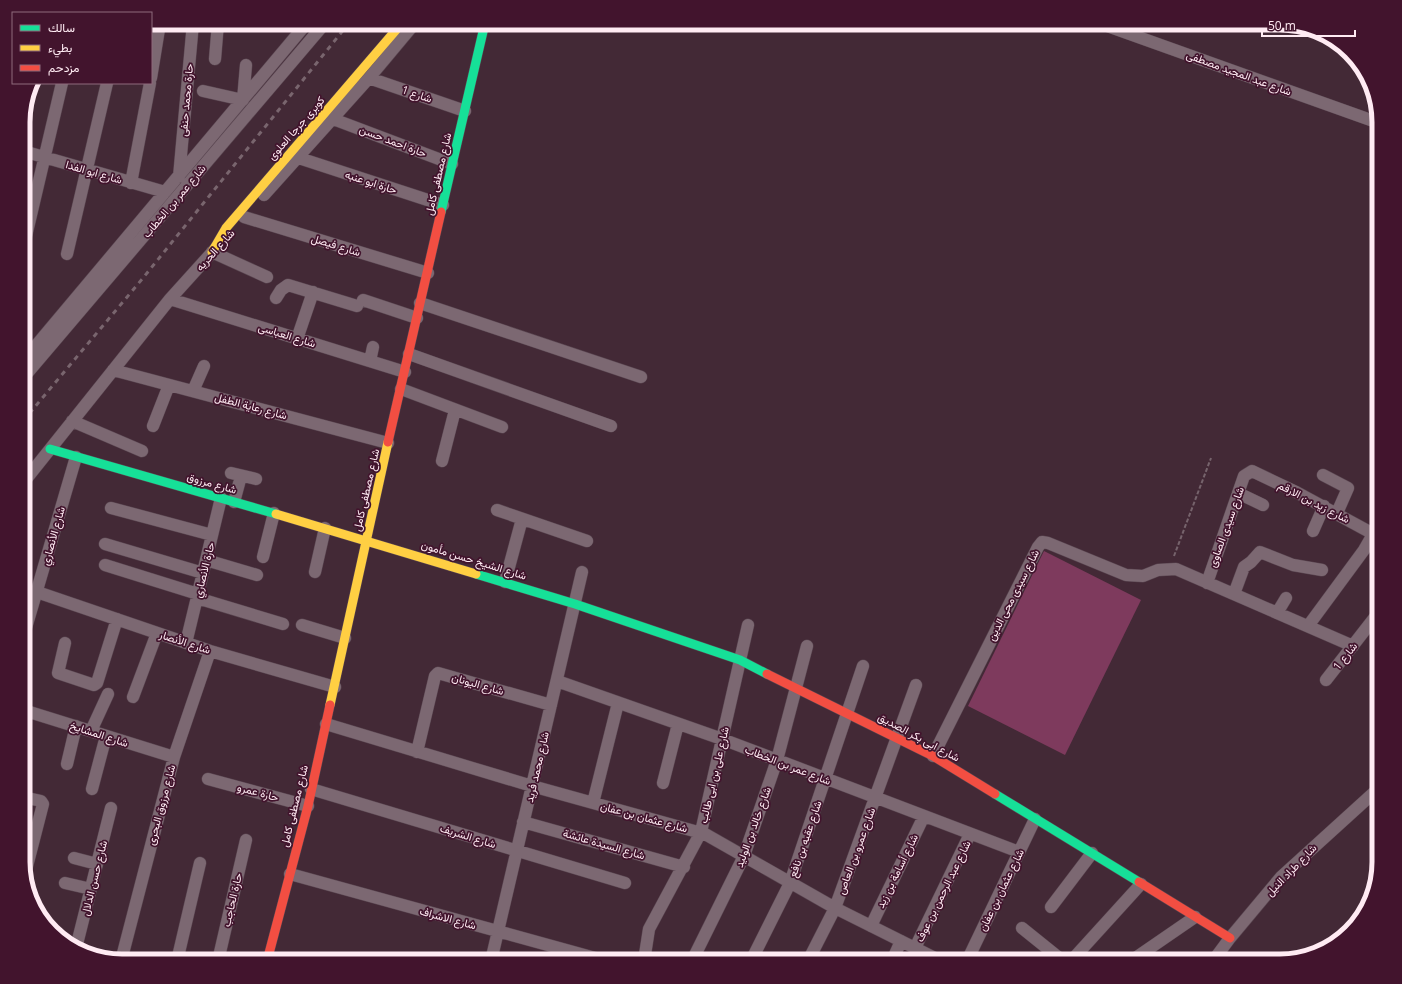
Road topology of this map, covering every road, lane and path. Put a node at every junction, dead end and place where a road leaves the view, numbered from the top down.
1 (159, 30) edge
2 (192, 30) edge
3 (217, 30) edge
4 (301, 30) edge
5 (318, 30) edge
6 (396, 30) edge
7 (409, 30) edge
8 (483, 30) edge
9 (1119, 30) edge
10 (215, 59) dead end
11 (246, 65) dead end
12 (152, 72) edge
13 (369, 78) junction
14 (62, 84) edge
15 (107, 84) edge
16 (150, 84) edge
17 (203, 91) dead end
18 (243, 100) junction
19 (465, 111) junction
20 (333, 119) junction
21 (1372, 120) edge
22 (30, 153) edge
23 (44, 157) junction
24 (298, 158) junction
25 (452, 164) junction
26 (88, 170) junction
27 (179, 176) junction
28 (131, 182) junction
29 (165, 192) junction
30 (443, 205) junction
31 (244, 217) junction
32 (30, 219) edge
33 (212, 252) junction
34 (67, 254) dead end
35 (432, 273) junction
36 (267, 277) dead end
37 (313, 292) junction
38 (276, 298) dead end
39 (170, 299) junction
40 (420, 303) junction
41 (417, 318) junction
42 (297, 338) junction
43 (373, 348) dead end
44 (30, 352) edge
45 (409, 354) junction
46 (370, 361) junction
47 (204, 366) dead end
48 (30, 370) edge
49 (113, 370) junction
50 (405, 372) junction
51 (641, 377) dead end
52 (169, 385) junction
53 (401, 389) junction
54 (193, 391) junction
55 (455, 410) junction
56 (72, 421) junction
57 (153, 426) dead end
58 (611, 426) dead end
59 (502, 427) dead end
60 (388, 443) junction
61 (50, 449) junction
62 (142, 451) dead end
63 (76, 457) junction
64 (1211, 458) dead end
65 (442, 461) dead end
66 (1247, 473) joint
67 (30, 474) edge
68 (1323, 475) dead end
69 (256, 479) dead end
70 (1238, 493) junction
71 (221, 498) junction
72 (234, 502) junction
73 (1263, 505) dead end
74 (1324, 506) junction
75 (111, 508) dead end
76 (497, 510) dead end
77 (274, 513) junction
78 (1337, 513) junction
79 (522, 519) junction
80 (325, 528) junction
81 (1372, 528) edge
82 (1313, 531) dead end
83 (212, 535) junction
84 (1372, 539) edge
85 (367, 540) junction
86 (587, 541) dead end
87 (105, 544) dead end
88 (263, 557) dead end
89 (206, 560) junction
90 (105, 565) dead end
91 (1169, 569) junction
92 (1322, 570) dead end
93 (315, 572) dead end
94 (582, 572) dead end
95 (203, 573) junction
96 (257, 575) dead end
97 (505, 582) junction
98 (1207, 583) junction
99 (37, 592) junction
100 (1234, 594) junction
101 (198, 596) junction
102 (1286, 598) dead end
103 (575, 604) junction
104 (1277, 613) junction
105 (30, 615) edge
106 (117, 619) junction
107 (1372, 621) edge
108 (284, 624) dead end
109 (302, 625) dead end
110 (748, 626) dead end
111 (1308, 626) junction
112 (157, 633) junction
113 (344, 638) junction
114 (65, 643) dead end
115 (186, 643) junction
116 (807, 646) dead end
117 (1353, 646) junction
118 (210, 651) junction
119 (740, 660) junction
120 (864, 666) dead end
121 (1326, 680) dead end
122 (557, 681) junction
123 (916, 685) dead end
124 (335, 687) junction
125 (795, 687) junction
126 (108, 694) dead end
127 (132, 697) dead end
128 (618, 703) junction
129 (551, 705) junction
130 (30, 712) edge
131 (848, 713) junction
132 (326, 724) junction
133 (678, 724) junction
134 (76, 726) junction
135 (91, 731) junction
136 (106, 736) junction
137 (897, 738) junction
138 (722, 739) junction
139 (417, 752) junction
140 (933, 756) junction
141 (174, 757) junction
142 (777, 760) junction
143 (67, 764) dead end
144 (208, 778) dead end
145 (826, 779) junction
146 (664, 783) dead end
147 (532, 786) junction
148 (92, 789) dead end
149 (311, 789) junction
150 (1372, 794) edge
151 (875, 798) junction
152 (30, 799) edge
153 (594, 803) junction
154 (308, 806) junction
155 (111, 808) dead end
156 (924, 816) junction
157 (1035, 819) junction
158 (523, 822) junction
159 (701, 832) junction
160 (970, 834) junction
161 (246, 840) dead end
162 (30, 850) edge
163 (517, 850) junction
164 (1019, 852) junction
165 (1092, 853) junction
166 (744, 856) junction
167 (74, 858) dead end
168 (200, 863) dead end
169 (97, 864) junction
170 (684, 867) junction
171 (290, 874) junction
172 (65, 883) dead end
173 (625, 883) dead end
174 (790, 883) junction
175 (1141, 884) junction
176 (91, 889) junction
177 (1051, 907) dead end
178 (835, 908) junction
179 (1195, 917) junction
180 (871, 926) junction
181 (1022, 928) dead end
182 (497, 932) junction
183 (1230, 938) junction
184 (901, 942) junction
185 (77, 943) edge
186 (915, 948) junction
187 (122, 954) edge
188 (179, 954) edge
189 (220, 954) edge
190 (269, 954) edge
191 (492, 954) edge
192 (580, 954) edge
193 (645, 954) edge
194 (695, 954) edge
195 (754, 954) edge
196 (812, 954) edge
197 (895, 954) edge
198 (926, 954) edge
199 (969, 954) edge
200 (1050, 954) edge
201 (1077, 954) edge
202 (1141, 954) edge
203 (1218, 954) edge

1 - 12 street
2 - 27 street, حارة محمد حنفى
3 - 10 street
4 - 18 street, شارع عمر بن الخطاب
5 - 48 street, شارع عمر بن الخطاب
6 - 33 street, كوبرى جرجا العلوى
7 - 13 street, شارع الحريه
8 - 19 street, شارع مصطفى كامل
9 - 21 street, شارع عبد المجيد مصطفى
11 - 18 street
13 - 19 street, شارع 1
13 - 20 street, شارع الحريه
14 - 23 street
15 - 26 street
16 - 28 street
17 - 18 street
18 - 27 street, شارع عمر بن الخطاب
19 - 25 street, شارع مصطفى كامل
20 - 24 street, شارع الحريه
20 - 25 street, حارة احمد حسن
22 - 23 street, شارع ابو الفدا
23 - 26 street, شارع ابو الفدا
23 - 32 street
24 - 30 street, حارة ابو عنبه
24 - 31 street, شارع الحريه
25 - 30 street, شارع مصطفى كامل
26 - 28 street, شارع ابو الفدا
26 - 34 street
27 - 29 street, شارع عمر بن الخطاب
28 - 29 street, شارع ابو الفدا
29 - 44 street, شارع عمر بن الخطاب
30 - 35 street, شارع مصطفى كامل
31 - 33 street, شارع الحريه
31 - 35 street, شارع فيصل
33 - 36 street
33 - 39 street, شارع الحريه
35 - 40 street, شارع مصطفى كامل
37 - 38 street
37 - 41 street
37 - 42 street
39 - 42 street, شارع العباسى
39 - 49 street, شارع الحريه
40 - 41 street, شارع مصطفى كامل
40 - 51 street
41 - 45 street, شارع مصطفى كامل
42 - 46 street, شارع العباسى
43 - 46 street
45 - 50 street, شارع مصطفى كامل
45 - 58 street
46 - 50 street, شارع العباسى
47 - 54 street
49 - 52 street, شارع رعاية الطفل
49 - 56 street, شارع الحريه
50 - 53 street, شارع مصطفى كامل
52 - 54 street, شارع رعاية الطفل
52 - 57 street
53 - 55 street
53 - 60 street, شارع مصطفى كامل
54 - 60 street, شارع رعاية الطفل
55 - 59 street
55 - 65 street
56 - 61 street, شارع الحريه
56 - 62 street
60 - 85 street, شارع مصطفى كامل
61 - 63 street, شارع مرزوق
61 - 67 street, شارع الحريه
63 - 71 street, شارع مرزوق
63 - 99 street, شارع الأنصاري
64 - 91 path
66 - 70 street, شارع سيدى الصاوى
66 - 74 street, شارع زيد بن الارقم
68 - 78 street
69 - 72 street
70 - 73 street
70 - 98 street, شارع سيدى الصاوى
71 - 72 street, شارع مرزوق
71 - 83 street, حارة الأنصاري
72 - 77 street, شارع مرزوق
74 - 78 street, شارع زيد بن الارقم
74 - 82 street
75 - 83 street
76 - 79 street
77 - 80 street, شارع مرزوق
77 - 88 street
78 - 81 street, شارع زيد بن الارقم
79 - 86 street
79 - 97 street
80 - 85 street, شارع مرزوق
80 - 93 street
83 - 89 street, حارة الأنصاري
84 - 111 street
85 - 97 street, شارع الشيخ حسن مأمون
85 - 113 street, شارع مصطفى كامل
87 - 95 street
89 - 95 street, حارة الأنصاري
89 - 96 street
90 - 101 street
91 - 98 street
91 - 140 street, شارع سيدى محى الدين
92 - 100 street
94 - 103 street, شارع محمد فريد
95 - 101 street, حارة الأنصاري
97 - 103 street, شارع الشيخ حسن مأمون
98 - 100 street
99 - 105 street, شارع الأنصاري
99 - 106 street, شارع الأنصار
100 - 104 street
101 - 108 street
101 - 115 street, حارة الأنصاري
102 - 104 street
103 - 119 street, شارع ابى بكر الصديق
103 - 122 street, شارع محمد فريد
104 - 111 street
106 - 112 street, شارع الأنصار
106 - 114 street
107 - 117 street, شارع 1
109 - 113 street
110 - 119 street, شارع على بن ابى طالب
111 - 117 street
112 - 115 street, شارع الأنصار
112 - 127 street
113 - 124 street, شارع مصطفى كامل
115 - 118 street, شارع الأنصار
116 - 125 street, شارع خالد بن الوليد
117 - 121 street, شارع 1
118 - 124 street, شارع الأنصار
118 - 141 street, شارع مرزوق البحرى
119 - 125 street, شارع ابى بكر الصديق
119 - 138 street, شارع على بن ابى طالب
120 - 131 street, شارع عقبه بن نافع
122 - 128 street, شارع عمر بن الخطاب
122 - 129 street, شارع محمد فريد
123 - 137 street, شارع عمرو بن العاص
124 - 132 street, شارع مصطفى كامل
125 - 131 street, شارع ابى بكر الصديق
125 - 142 street, شارع خالد بن الوليد
126 - 135 street
128 - 133 street, شارع عمر بن الخطاب
128 - 153 street
129 - 139 street, شارع اليونان
129 - 147 street, شارع محمد فريد
130 - 134 street, شارع المشايخ
131 - 137 street, شارع ابى بكر الصديق
131 - 145 street, شارع عقبه بن نافع
132 - 139 street, شارع عثمان بن عفان
132 - 149 street, شارع مصطفى كامل
133 - 138 street, شارع عمر بن الخطاب
133 - 146 street
134 - 135 street, شارع المشايخ
134 - 143 street
135 - 136 street, شارع المشايخ
136 - 141 street, شارع المشايخ
136 - 148 street
137 - 140 street, شارع ابى بكر الصديق
137 - 151 street, شارع عمرو بن العاص
138 - 142 street, شارع عمر بن الخطاب
138 - 159 street, شارع على بن ابى طالب
139 - 147 street, شارع عثمان بن عفان
140 - 157 street, شارع ابى بكر الصديق
141 - 187 street, شارع مرزوق البحرى
142 - 145 street, شارع عمر بن الخطاب
142 - 166 street, شارع خالد بن الوليد
144 - 154 street, حارة عمرو
145 - 151 street, شارع عمر بن الخطاب
145 - 174 street, شارع عقبه بن نافع
147 - 153 street, شارع عثمان بن عفان
147 - 158 street, شارع محمد فريد
149 - 154 street, شارع مصطفى كامل
149 - 163 street, شارع الشريف
150 - 183 street, شارع طراد النيل
151 - 156 street, شارع عمر بن الخطاب
151 - 178 street, شارع عمرو بن العاص
152 - 162 street
153 - 159 street, شارع عثمان بن عفان
154 - 171 street, شارع مصطفى كامل
155 - 169 street, شارع حسن الدلال
156 - 160 street, شارع عمر بن الخطاب
156 - 180 street, شارع أسامة بن زيد
157 - 164 street, شارع عثمان بن عفان
157 - 165 street, شارع ابى بكر الصديق
158 - 163 street, شارع محمد فريد
158 - 170 street, شارع السيدة عائشة
159 - 166 street, شارع عثمان بن عفان
159 - 170 street, شارع على بن ابى طالب
160 - 164 street, شارع عمر بن الخطاب
160 - 186 street, شارع عبد الرحمن بن عوف
161 - 189 street, حارة الحاجب
163 - 173 street, شارع الشريف
163 - 182 street, شارع محمد فريد
164 - 199 street, شارع عثمان بن عفان
165 - 175 street, شارع ابى بكر الصديق
165 - 177 street
166 - 174 street, شارع عثمان بن عفان
166 - 194 street, شارع خالد بن الوليد
167 - 169 street
168 - 188 street
169 - 176 street, شارع حسن الدلال
170 - 193 street, شارع على بن ابى طالب
171 - 182 street, شارع الاشراف
171 - 190 street, شارع مصطفى كامل
172 - 176 street
174 - 178 street, شارع عثمان بن عفان
174 - 195 street, شارع عقبه بن نافع
175 - 179 street, شارع ابى بكر الصديق
175 - 201 street
176 - 185 street, شارع حسن الدلال
178 - 180 street, شارع عثمان بن عفان
178 - 196 street, شارع عمرو بن العاص
179 - 183 street, شارع ابى بكر الصديق
179 - 202 street
180 - 184 street, شارع عثمان بن عفان
181 - 200 street
182 - 191 street, شارع محمد فريد
182 - 192 street, شارع الاشراف
183 - 203 street, شارع طراد النيل
184 - 186 street, شارع عثمان بن عفان
184 - 197 street
186 - 198 street, شارع عثمان بن عفان

